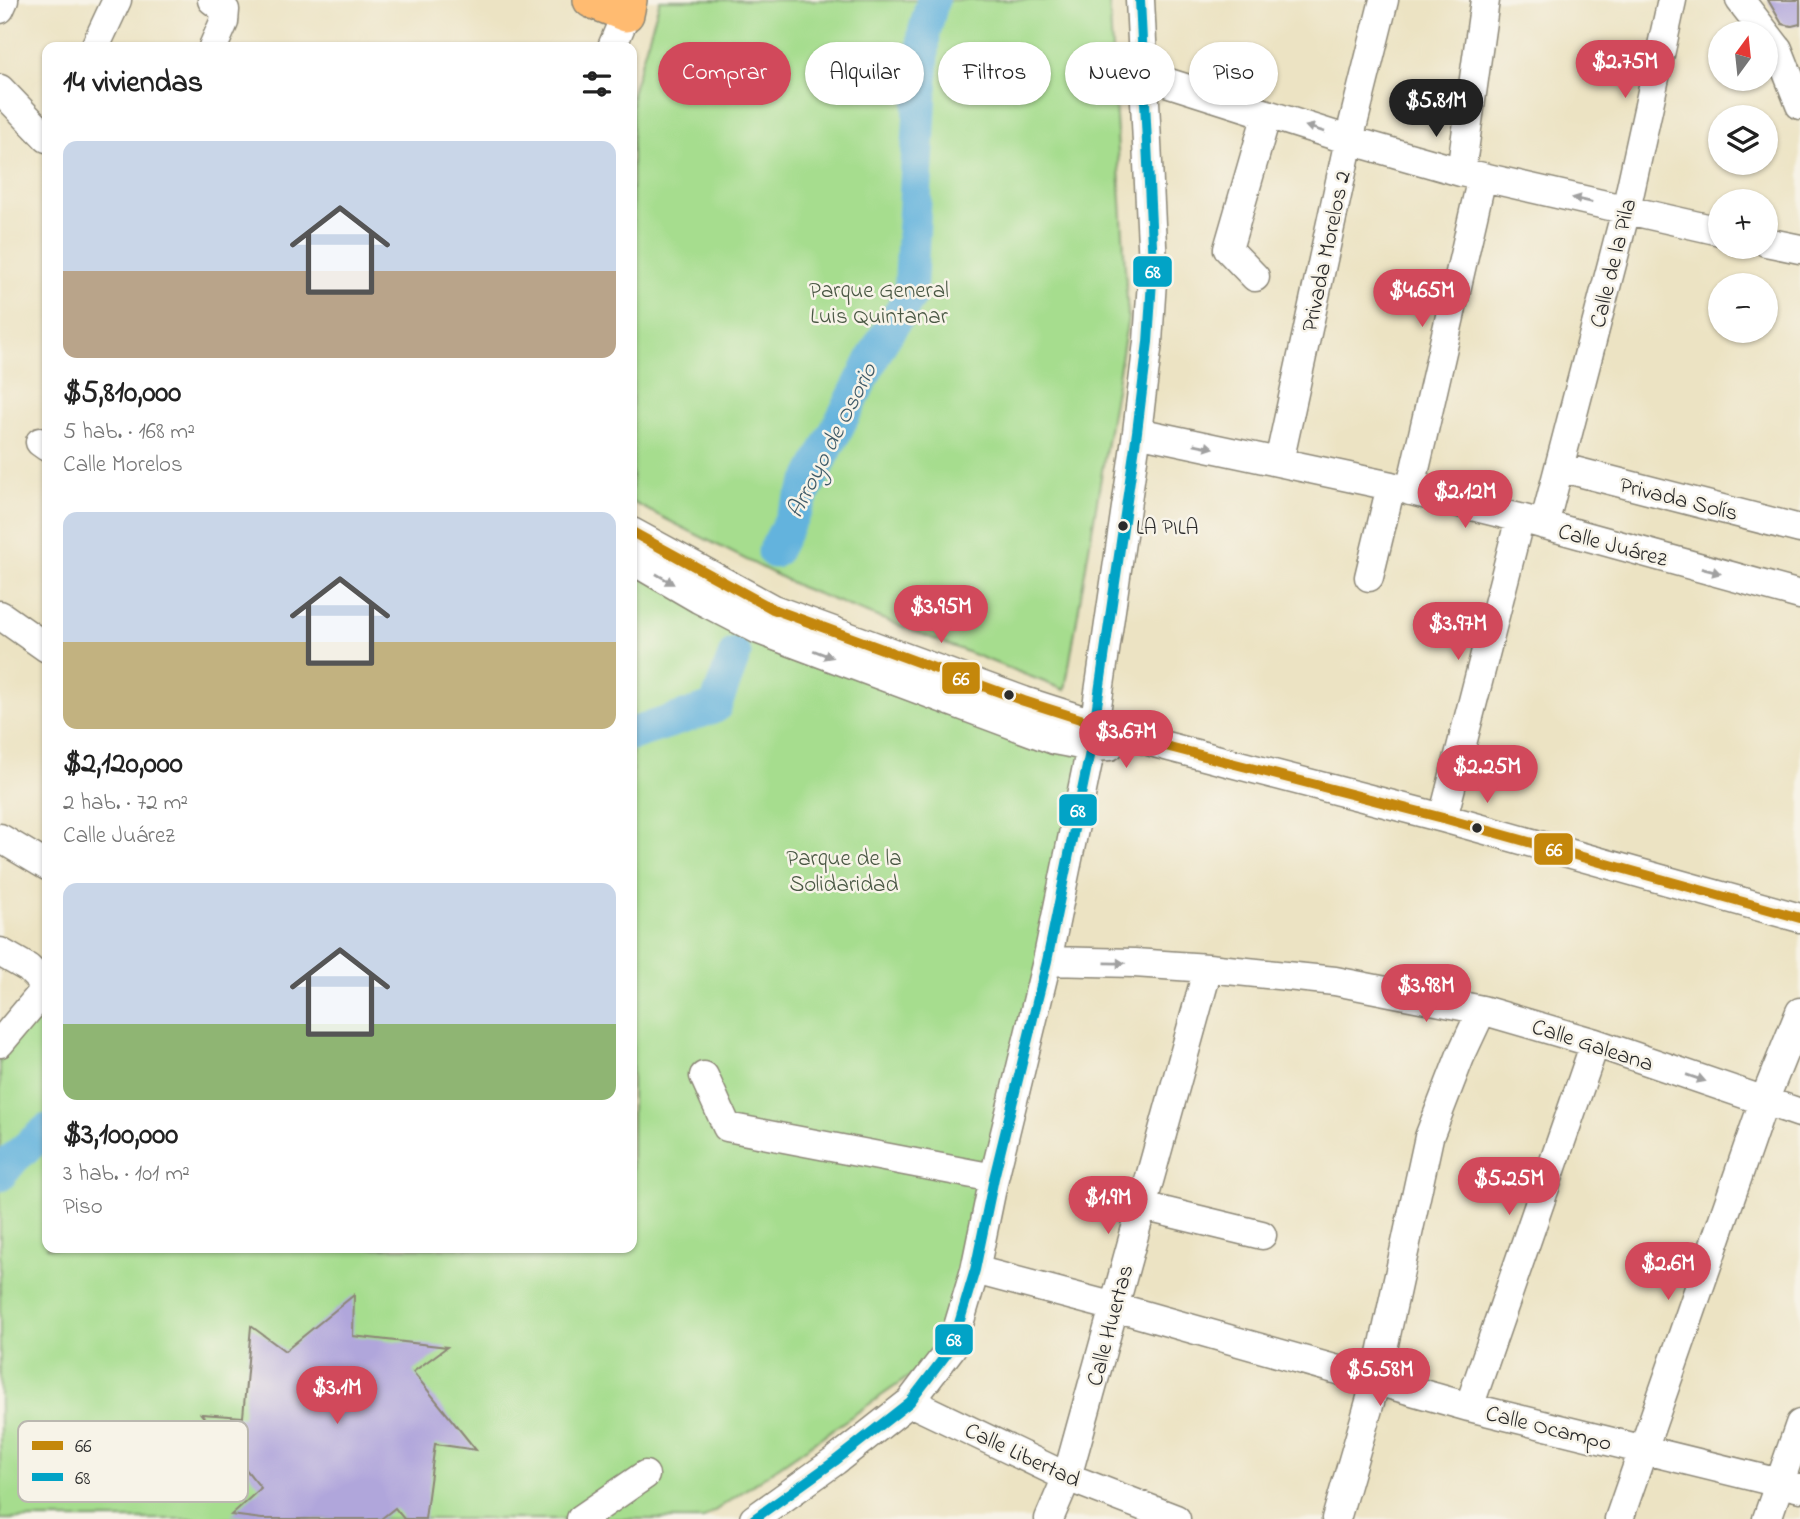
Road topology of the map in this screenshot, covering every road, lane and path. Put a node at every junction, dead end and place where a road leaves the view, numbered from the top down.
1 (4, 0) edge
2 (117, 0) edge
3 (212, 0) edge
4 (591, 0) edge
5 (1140, 0) edge
6 (1384, 0) edge
7 (1485, 0) edge
8 (1672, 0) edge
9 (1740, 0) edge
10 (627, 7) edge
11 (0, 9) edge
12 (97, 42) edge
13 (215, 42) edge
14 (614, 42) edge
15 (1142, 42) edge
16 (1789, 49) edge
17 (1175, 85) edge
18 (0, 89) edge
19 (1145, 105) edge
20 (1800, 105) edge
21 (1267, 114) junction
22 (42, 133) edge
23 (1349, 140) junction
24 (1471, 175) junction
25 (1626, 210) junction
26 (1708, 229) edge
27 (1778, 245) edge
28 (1800, 250) edge
29 (1255, 277) dead end
30 (1138, 432) junction
31 (1279, 462) junction
32 (1559, 467) junction
33 (1400, 489) junction
34 (1532, 522) junction
35 (1800, 528) edge
36 (637, 535) edge
37 (637, 563) edge
38 (1369, 577) dead end
39 (1800, 595) edge
40 (0, 615) edge
41 (42, 644) edge
42 (1093, 735) junction
43 (1443, 818) junction
44 (0, 838) edge
45 (42, 863) edge
46 (1797, 911) edge
47 (0, 952) edge
48 (1047, 961) junction
49 (1208, 968) junction
50 (42, 982) edge
51 (42, 993) edge
52 (1482, 1010) junction
53 (1800, 1012) edge
54 (0, 1043) edge
55 (1595, 1044) junction
56 (704, 1076) dead end
57 (1764, 1101) junction
58 (1800, 1114) edge
59 (994, 1178) junction
60 (1142, 1206) junction
61 (1262, 1235) dead end
62 (975, 1270) junction
63 (1115, 1307) junction
64 (1376, 1381) junction
65 (910, 1402) junction
66 (1469, 1407) junction
67 (1800, 1424) edge
68 (1643, 1451) junction
69 (645, 1475) dead end
70 (1067, 1476) junction
71 (1790, 1485) edge
72 (757, 1518) edge
73 (580, 1519) edge
74 (1049, 1519) edge
75 (1176, 1519) edge
76 (1336, 1519) edge
77 (1619, 1519) edge
78 (1767, 1519) edge

1 - 11 street
2 - 12 street
3 - 13 street
4 - 10 main road
5 - 15 street
6 - 23 street, Privada Morelos 2
7 - 24 street
8 - 25 street, Calle de la Pila
9 - 16 street
10 - 14 street
16 - 20 street
17 - 21 street
18 - 22 street
19 - 30 street
23 -> 21 street
21 - 29 street
23 - 24 street
23 - 31 street, Privada Morelos 2
25 -> 24 street
24 - 33 street
25 - 26 street
25 - 32 street, Calle de la Pila
27 - 28 street
30 -> 31 street, Calle Juárez
30 - 42 street
31 - 33 street, Calle Juárez
32 - 34 street, Calle de la Pila
32 - 35 street, Privada Solís
33 - 34 street, Calle Juárez
33 - 38 street
34 -> 39 street, Calle Juárez
34 - 43 street, Calle de la Pila
36 - 42 street
37 -> 42 street
40 - 41 street
42 - 43 street
42 - 48 street
43 - 46 street
44 - 45 street
47 - 50 street
48 -> 49 street, Calle Galeana
48 - 59 street
49 - 52 street, Calle Galeana
49 - 60 street, Calle Huertas
51 - 54 street
52 - 55 street, Calle Galeana
52 - 64 street
53 - 57 street
55 -> 57 street, Calle Galeana
55 - 66 street
56 - 59 street
57 - 58 street, Calle Galeana
57 - 68 street
59 - 62 street
60 - 61 street
60 - 63 street, Calle Huertas
62 - 63 street, Calle Ocampo
62 - 65 street
63 - 64 street, Calle Ocampo
63 - 70 street, Calle Huertas
64 - 66 street, Calle Ocampo
64 - 76 street
65 - 70 street, Calle Libertad
65 - 72 street
66 - 68 street, Calle Ocampo
67 - 71 street
68 - 71 street, Calle Ocampo
68 - 77 street
69 - 73 street
70 - 74 street, Calle Huertas
70 - 75 street, Calle Libertad
71 - 78 street

